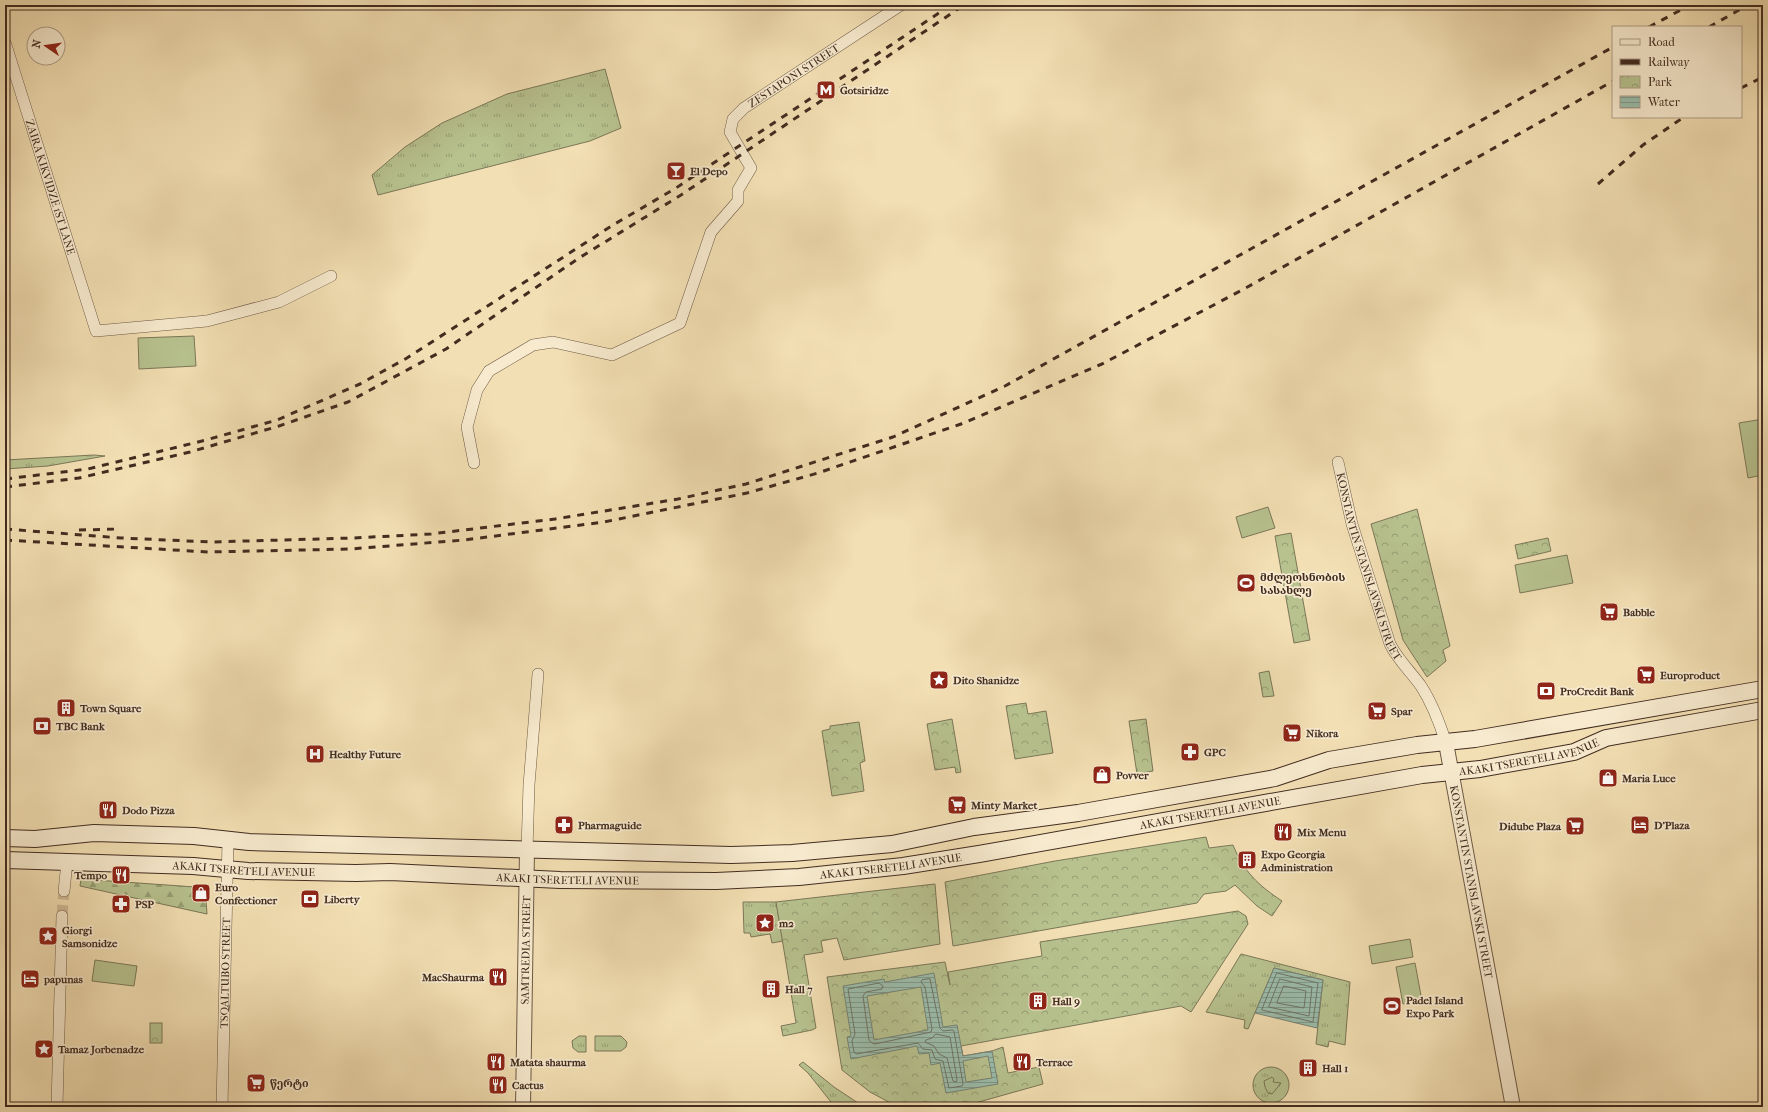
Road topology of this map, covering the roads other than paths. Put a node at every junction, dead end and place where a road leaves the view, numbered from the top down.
1 (901, 5) edge
2 (5, 42) edge
3 (331, 276) dead end
4 (1338, 462) dead end
5 (474, 463) dead end
6 (538, 674) dead end
7 (1763, 689) edge
8 (1763, 710) edge
9 (1446, 743) junction
10 (1452, 771) junction
11 (5, 838) edge
12 (228, 840) junction
13 (527, 850) junction
14 (5, 860) edge
15 (67, 862) junction
16 (227, 870) junction
17 (526, 879) junction
18 (64, 891) tunnel mouth
19 (62, 916) tunnel mouth
20 (57, 1107) edge
21 (222, 1107) edge
22 (523, 1107) edge
23 (1513, 1107) edge

1 - 5 street, ZESTAPONI STREET
2 - 3 street, ZAIRA KIKVIDZE 1ST LANE
4 - 9 street, KONSTANTIN STANISLAVSKI STREET
6 - 13 street, SAMTREDIA STREET
7 - 9 main road, AKAKI TSERETELI AVENUE
8 - 10 main road, AKAKI TSERETELI AVENUE
9 - 10 street, KONSTANTIN STANISLAVSKI STREET
9 - 13 main road, AKAKI TSERETELI AVENUE
10 - 17 main road, AKAKI TSERETELI AVENUE
10 - 23 street, KONSTANTIN STANISLAVSKI STREET
11 - 12 main road, AKAKI TSERETELI AVENUE
12 - 13 main road, AKAKI TSERETELI AVENUE
12 - 16 street, TSQALTUBO STREET
13 - 17 street, SAMTREDIA STREET
14 - 15 main road, AKAKI TSERETELI AVENUE
15 - 16 main road, AKAKI TSERETELI AVENUE
15 - 18 street
16 - 17 main road, AKAKI TSERETELI AVENUE
16 - 21 street, TSQALTUBO STREET
17 - 22 street, SAMTREDIA STREET
19 - 20 street

